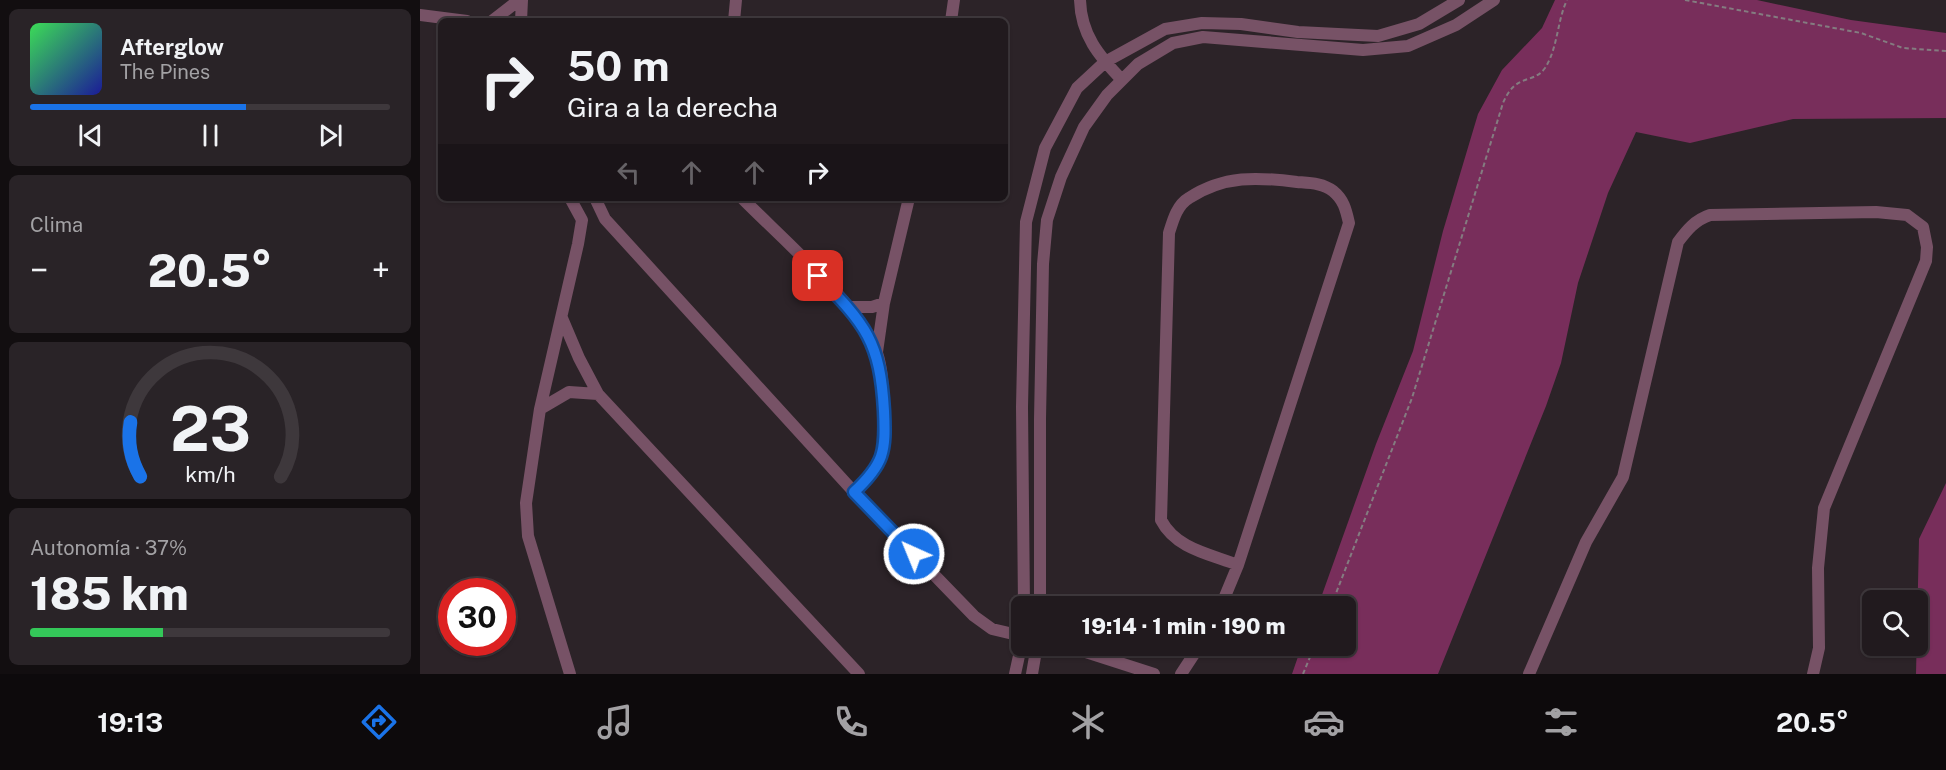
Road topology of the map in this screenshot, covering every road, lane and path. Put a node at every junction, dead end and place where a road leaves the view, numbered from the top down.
1 (521, 0) edge
2 (736, 0) edge
3 (954, 0) edge
4 (1080, 0) edge
5 (1459, 0) edge
6 (1494, 0) edge
7 (1567, 0) edge
8 (1685, 0) edge
9 (420, 15) edge
10 (444, 18) edge
11 (496, 18) edge
12 (521, 18) edge
13 (734, 18) edge
14 (951, 18) edge
15 (1946, 51) edge
16 (1105, 62) junction
17 (1122, 80) junction
18 (572, 201) edge
19 (596, 201) edge
20 (745, 201) edge
21 (908, 201) edge
22 (605, 219) junction
23 (582, 220) junction
24 (884, 303) junction
25 (849, 307) junction
26 (562, 318) junction
27 (877, 352) junction
28 (598, 394) junction
29 (540, 409) junction
30 (854, 492) junction
31 (1238, 565) junction
32 (1024, 596) edge
33 (1040, 596) edge
34 (1225, 596) edge
35 (1335, 596) edge
36 (1011, 634) edge
37 (1019, 656) edge
38 (1035, 656) edge
39 (1098, 656) edge
40 (1193, 656) edge
41 (1310, 656) edge
42 (570, 674) edge
43 (859, 674) edge
44 (1015, 674) edge
45 (1032, 674) edge
46 (1154, 674) edge
47 (1181, 674) edge
48 (1303, 674) edge
49 (1529, 674) edge
50 (1813, 674) edge

1 - 11 street
1 - 12 street
2 - 13 street
3 - 14 street
4 - 16 street
5 - 16 street
6 - 17 street
7 - 35 path
8 - 15 path
9 - 10 street
16 - 17 street
16 - 32 street
17 - 33 street
18 - 23 street
19 - 22 street
20 - 25 street
21 - 24 street
22 - 23 street
22 - 30 street
23 - 26 street
24 - 25 street
24 - 27 street
25 - 27 street
26 - 28 street
26 - 29 street
27 - 30 street
28 - 29 street
28 - 43 street
29 - 42 street
30 - 36 street
31 - 31 street
31 - 34 street
37 - 44 street
38 - 45 street
39 - 46 street
40 - 47 street
41 - 48 path
49 - 50 street

